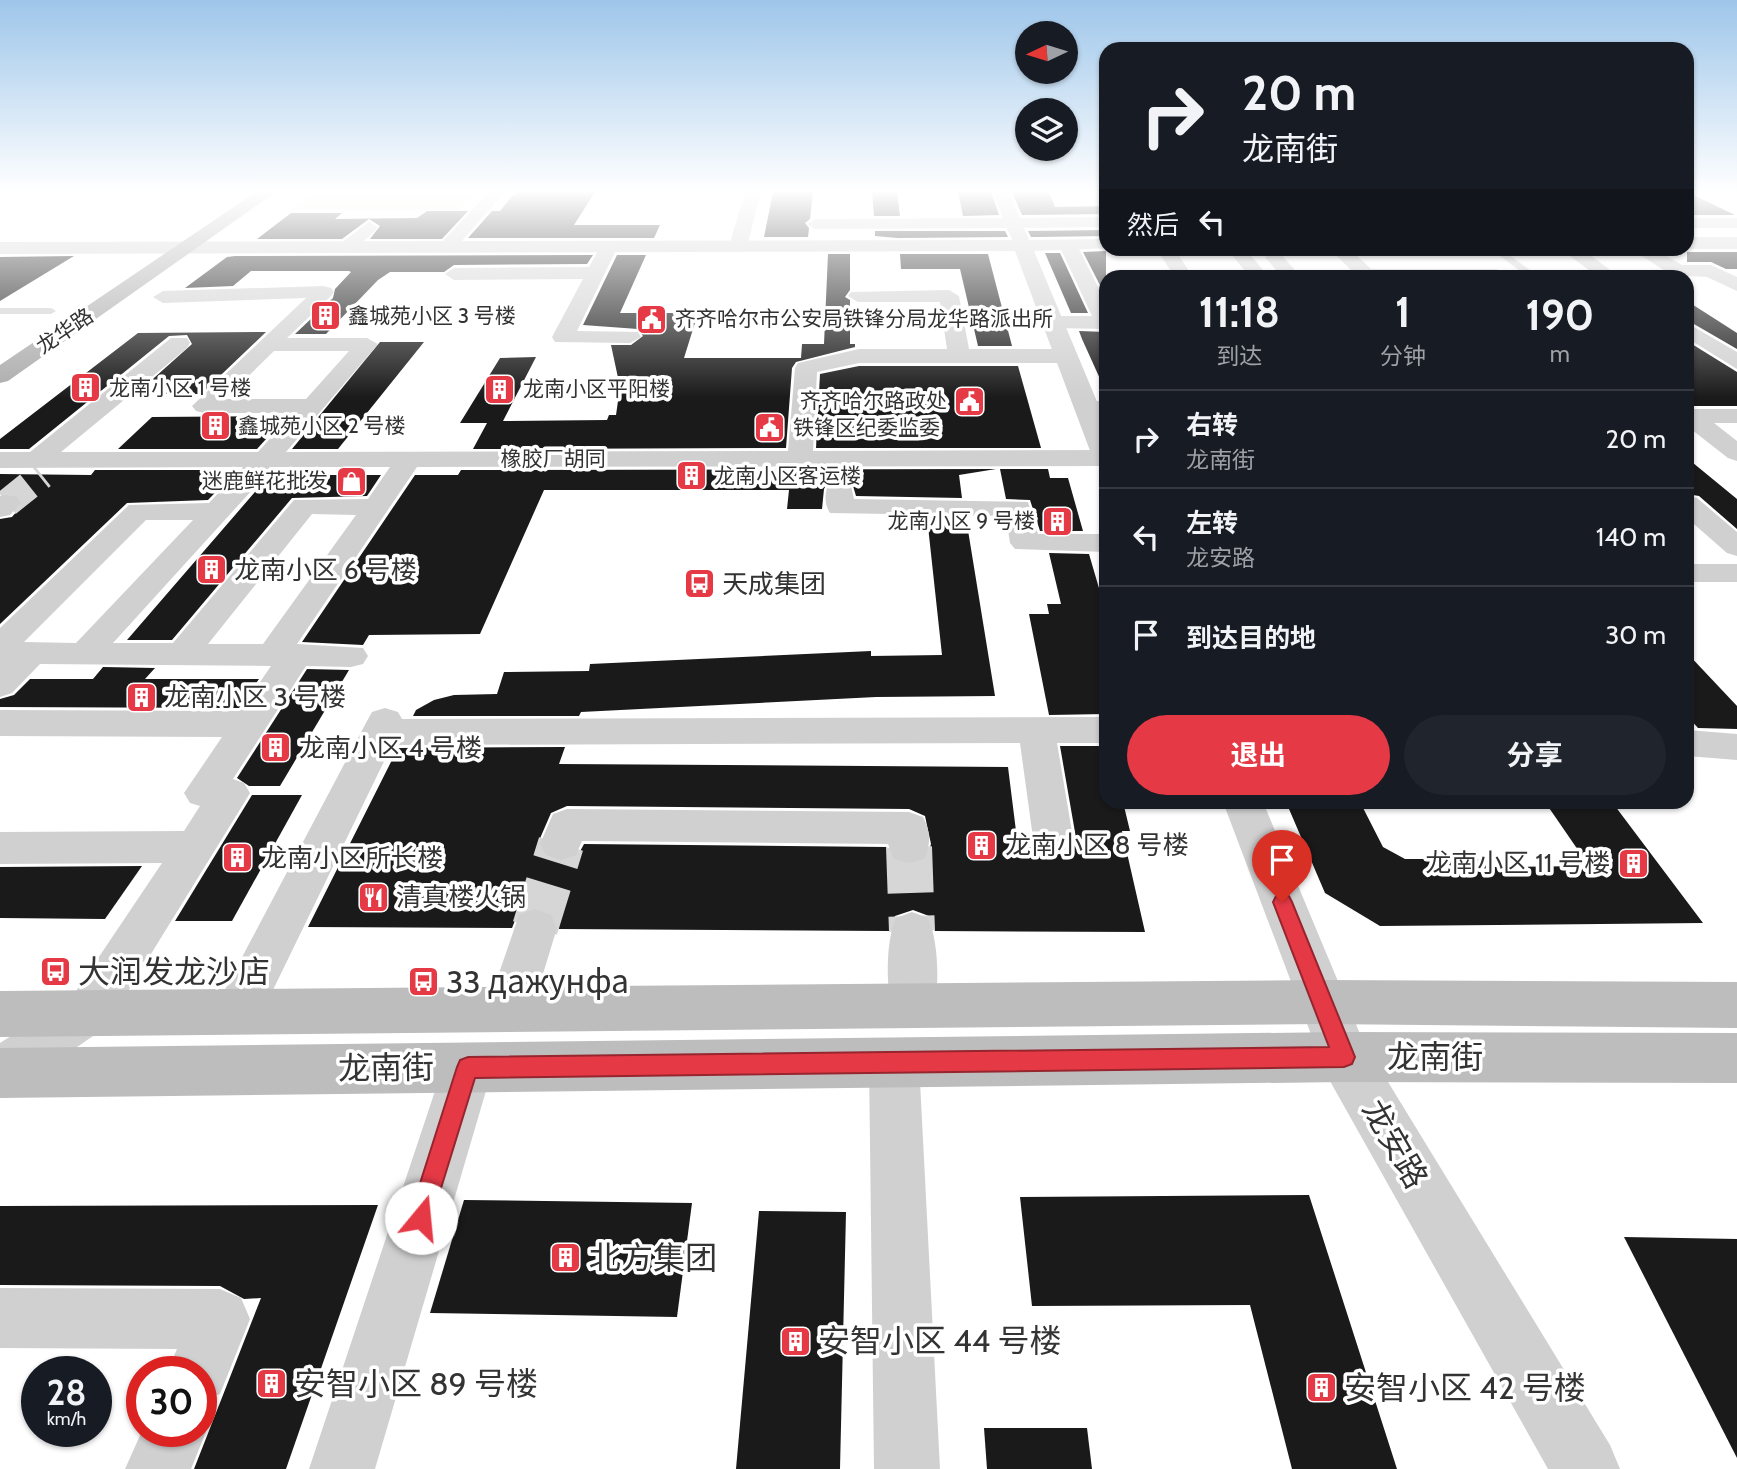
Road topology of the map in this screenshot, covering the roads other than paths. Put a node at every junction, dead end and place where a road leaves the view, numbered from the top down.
1 (129, 261) edge
2 (169, 261) edge
3 (602, 261) edge
4 (1028, 261) edge
5 (1076, 261) edge
6 (1660, 261) edge
7 (114, 270) dead end
8 (1676, 270) edge
9 (1694, 271) edge
10 (596, 273) junction
11 (454, 274) dead end
12 (1737, 285) edge
13 (858, 296) dead end
14 (163, 297) dead end
15 (72, 298) dead end
16 (1099, 309) edge
17 (0, 311) edge
18 (51, 311) junction
19 (1053, 322) junction
20 (1099, 323) edge
21 (20, 331) dead end
22 (1694, 334) edge
23 (630, 337) dead end
24 (179, 343) dead end
25 (268, 345) junction
26 (959, 356) junction
27 (1066, 356) junction
28 (1737, 362) edge
29 (1710, 373) dead end
30 (1737, 373) edge
31 (0, 376) edge
32 (313, 406) junction
33 (1096, 408) edge
34 (1694, 416) edge
35 (1737, 416) edge
36 (1694, 421) edge
37 (1737, 453) edge
38 (1099, 457) edge
39 (410, 459) junction
40 (800, 459) junction
41 (0, 460) edge
42 (265, 460) junction
43 (46, 465) junction
44 (840, 488) dead end
45 (376, 507) junction
46 (1694, 510) edge
47 (216, 512) junction
48 (1099, 543) edge
49 (1737, 547) edge
50 (1694, 573) edge
51 (1737, 573) edge
52 (11, 651) edge
53 (84, 654) junction
54 (182, 654) junction
55 (285, 655) junction
56 (351, 656) dead end
57 (0, 685) edge
58 (0, 723) edge
59 (249, 724) junction
60 (1036, 730) junction
61 (1099, 730) edge
62 (1245, 809) edge
63 (1053, 838) dead end
64 (561, 844) tunnel mouth
65 (909, 846) tunnel mouth
66 (195, 847) junction
67 (0, 848) edge
68 (535, 928) tunnel mouth
69 (912, 931) tunnel mouth
70 (1322, 1002) junction
71 (1737, 1005) edge
72 (913, 1006) junction
73 (511, 1008) junction
74 (239, 1010) junction
75 (89, 1012) junction
76 (0, 1014) edge
77 (1344, 1057) junction
78 (1737, 1058) edge
79 (894, 1062) junction
80 (468, 1067) junction
81 (0, 1072) edge
82 (6, 1329) edge
83 (205, 1356) edge
84 (168, 1447) edge
85 (158, 1469) edge
86 (342, 1469) edge
87 (907, 1469) edge
88 (1586, 1469) edge

1 - 7 main road
2 - 31 main road, 龙华路
3 - 10 street
4 - 19 street
5 - 16 street
6 - 8 street
9 - 12 street
10 - 11 street
10 - 23 street
13 - 26 street
14 - 25 street
15 - 18 main road, 龙华路
17 - 18 lane
18 - 21 main road, 龙华路
19 - 20 street
19 - 27 street
22 - 28 street
24 - 43 street
25 - 32 street
25 - 32 street
26 - 27 street
26 - 40 street
27 - 33 street
29 - 30 street
32 - 42 street
34 - 35 street
36 - 37 street
38 - 40 street, 橡胶厂胡同
39 - 40 street, 橡胶厂胡同
39 - 42 street, 橡胶厂胡同
39 - 45 street
41 - 43 street, 橡胶厂胡同
42 - 43 street, 橡胶厂胡同
42 - 47 street
44 - 48 street
45 - 54 street
45 - 55 street
46 - 49 street
47 - 52 street
47 - 53 street
50 - 51 street
52 - 53 street
52 - 57 street
53 - 54 street
54 - 55 street
55 - 56 street
55 - 59 street
58 - 59 street
59 - 66 street
60 - 61 street
60 - 63 street
60 - 74 street
62 - 70 street, 龙安路
64 - 65 street
66 - 67 street
66 - 75 street
68 - 73 street
69 - 72 street
70 - 71 main road, 龙南街
70 - 72 main road, 龙南街
70 - 77 street, 龙安路
72 - 73 main road, 龙南街
73 - 74 main road, 龙南街
74 - 75 main road, 龙南街
75 - 76 main road, 龙南街
75 - 81 street
77 - 78 main road, 龙南街
77 - 79 main road, 龙南街
77 - 88 street, 龙安路
79 - 80 main road, 龙南街
79 - 87 street
80 - 81 main road, 龙南街
80 - 86 street
82 - 83 street
84 - 85 street

